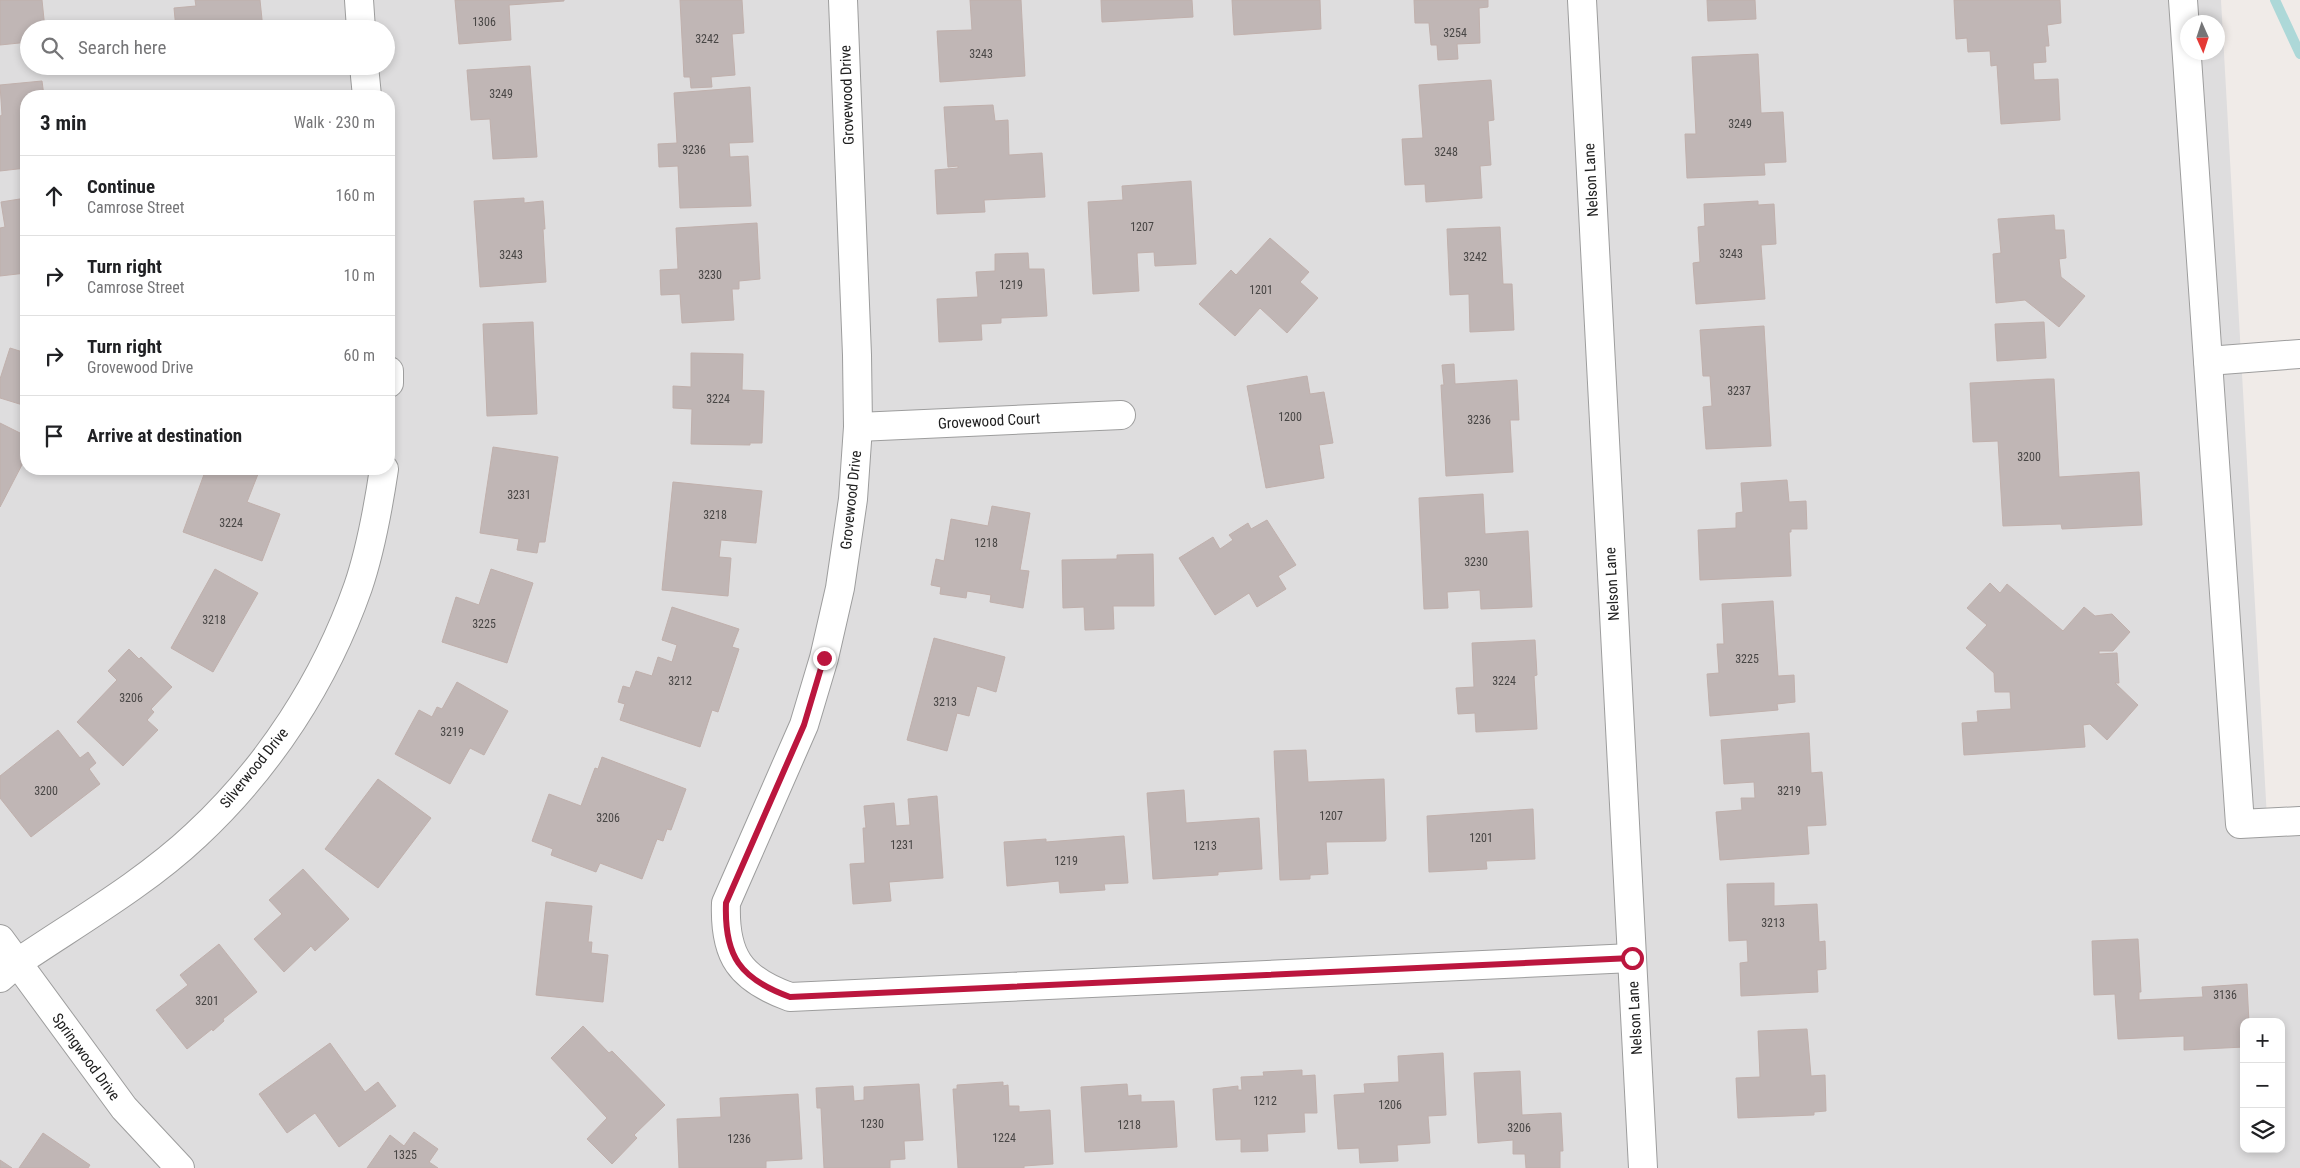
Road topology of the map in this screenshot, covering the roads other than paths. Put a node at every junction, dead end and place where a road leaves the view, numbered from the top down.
1 (359, 0) edge
2 (843, 0) edge
3 (1582, 0) edge
4 (2183, 0) edge
5 (360, 20) edge
6 (365, 75) edge
7 (366, 90) edge
8 (2300, 354) edge
9 (2208, 360) junction
10 (1121, 415) dead end
11 (858, 427) junction
12 (383, 475) edge
13 (2300, 821) edge
14 (0, 939) edge
15 (1632, 958) junction
16 (8, 970) edge
17 (180, 1168) edge
18 (1643, 1168) edge

1 - 5 street
2 - 11 street, Grovewood Drive
3 - 15 street, Nelson Lane
4 - 9 street
6 - 7 street
8 - 9 street
9 - 13 street
10 - 11 street, Grovewood Court
11 - 15 street, Grovewood Drive
12 - 16 street, Silverwood Drive
14 - 16 street, Springwood Drive
15 - 18 street, Nelson Lane
16 - 17 street, Springwood Drive

